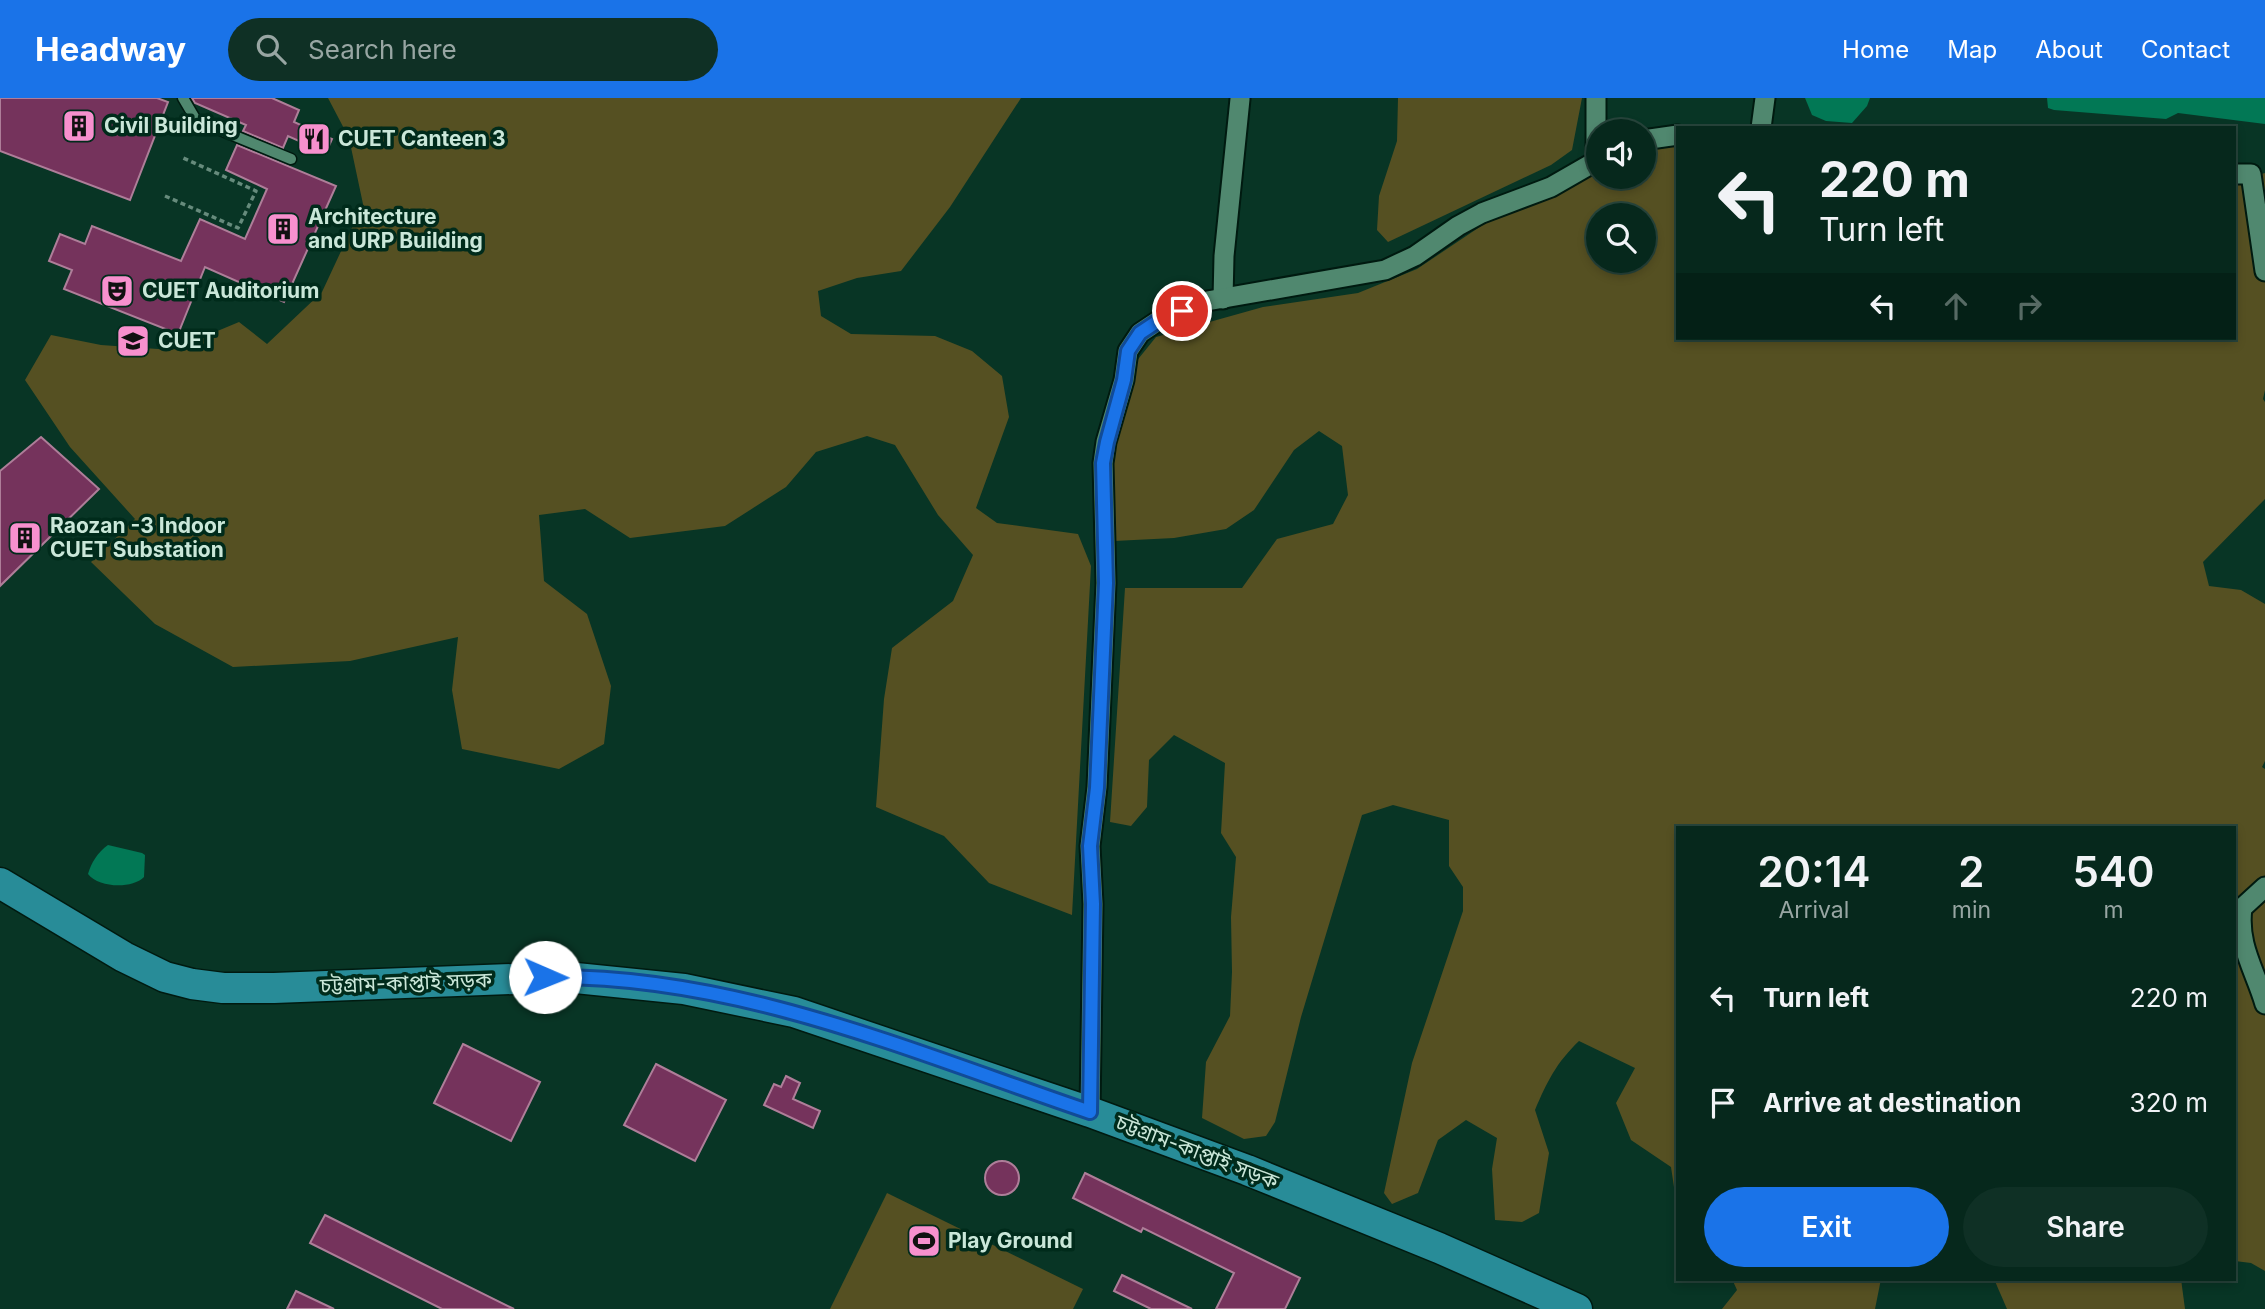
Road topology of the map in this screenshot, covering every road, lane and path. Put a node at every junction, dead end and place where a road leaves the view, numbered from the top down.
1 (183, 98) edge
2 (1596, 98) edge
3 (1765, 98) edge
4 (1240, 99) edge
5 (1596, 119) edge
6 (1761, 126) edge
7 (1676, 135) edge
8 (1656, 138) edge
9 (181, 156) dead end
10 (291, 159) dead end
11 (1586, 166) edge
12 (2236, 174) edge
13 (164, 196) dead end
14 (2265, 271) edge
15 (1223, 299) junction
16 (0, 883) edge
17 (2265, 887) edge
18 (2265, 1004) edge
19 (1090, 1112) junction
20 (1577, 1309) edge

1 - 10 lane
2 - 5 street
3 - 6 street
4 - 15 street
7 - 8 street
9 - 13 path
11 - 15 street
12 - 14 street
15 - 19 street
16 - 19 main road, চট্টগ্রাম-কাপ্তাই সড়ক
17 - 18 street
19 - 20 main road, চট্টগ্রাম-কাপ্তাই সড়ক

